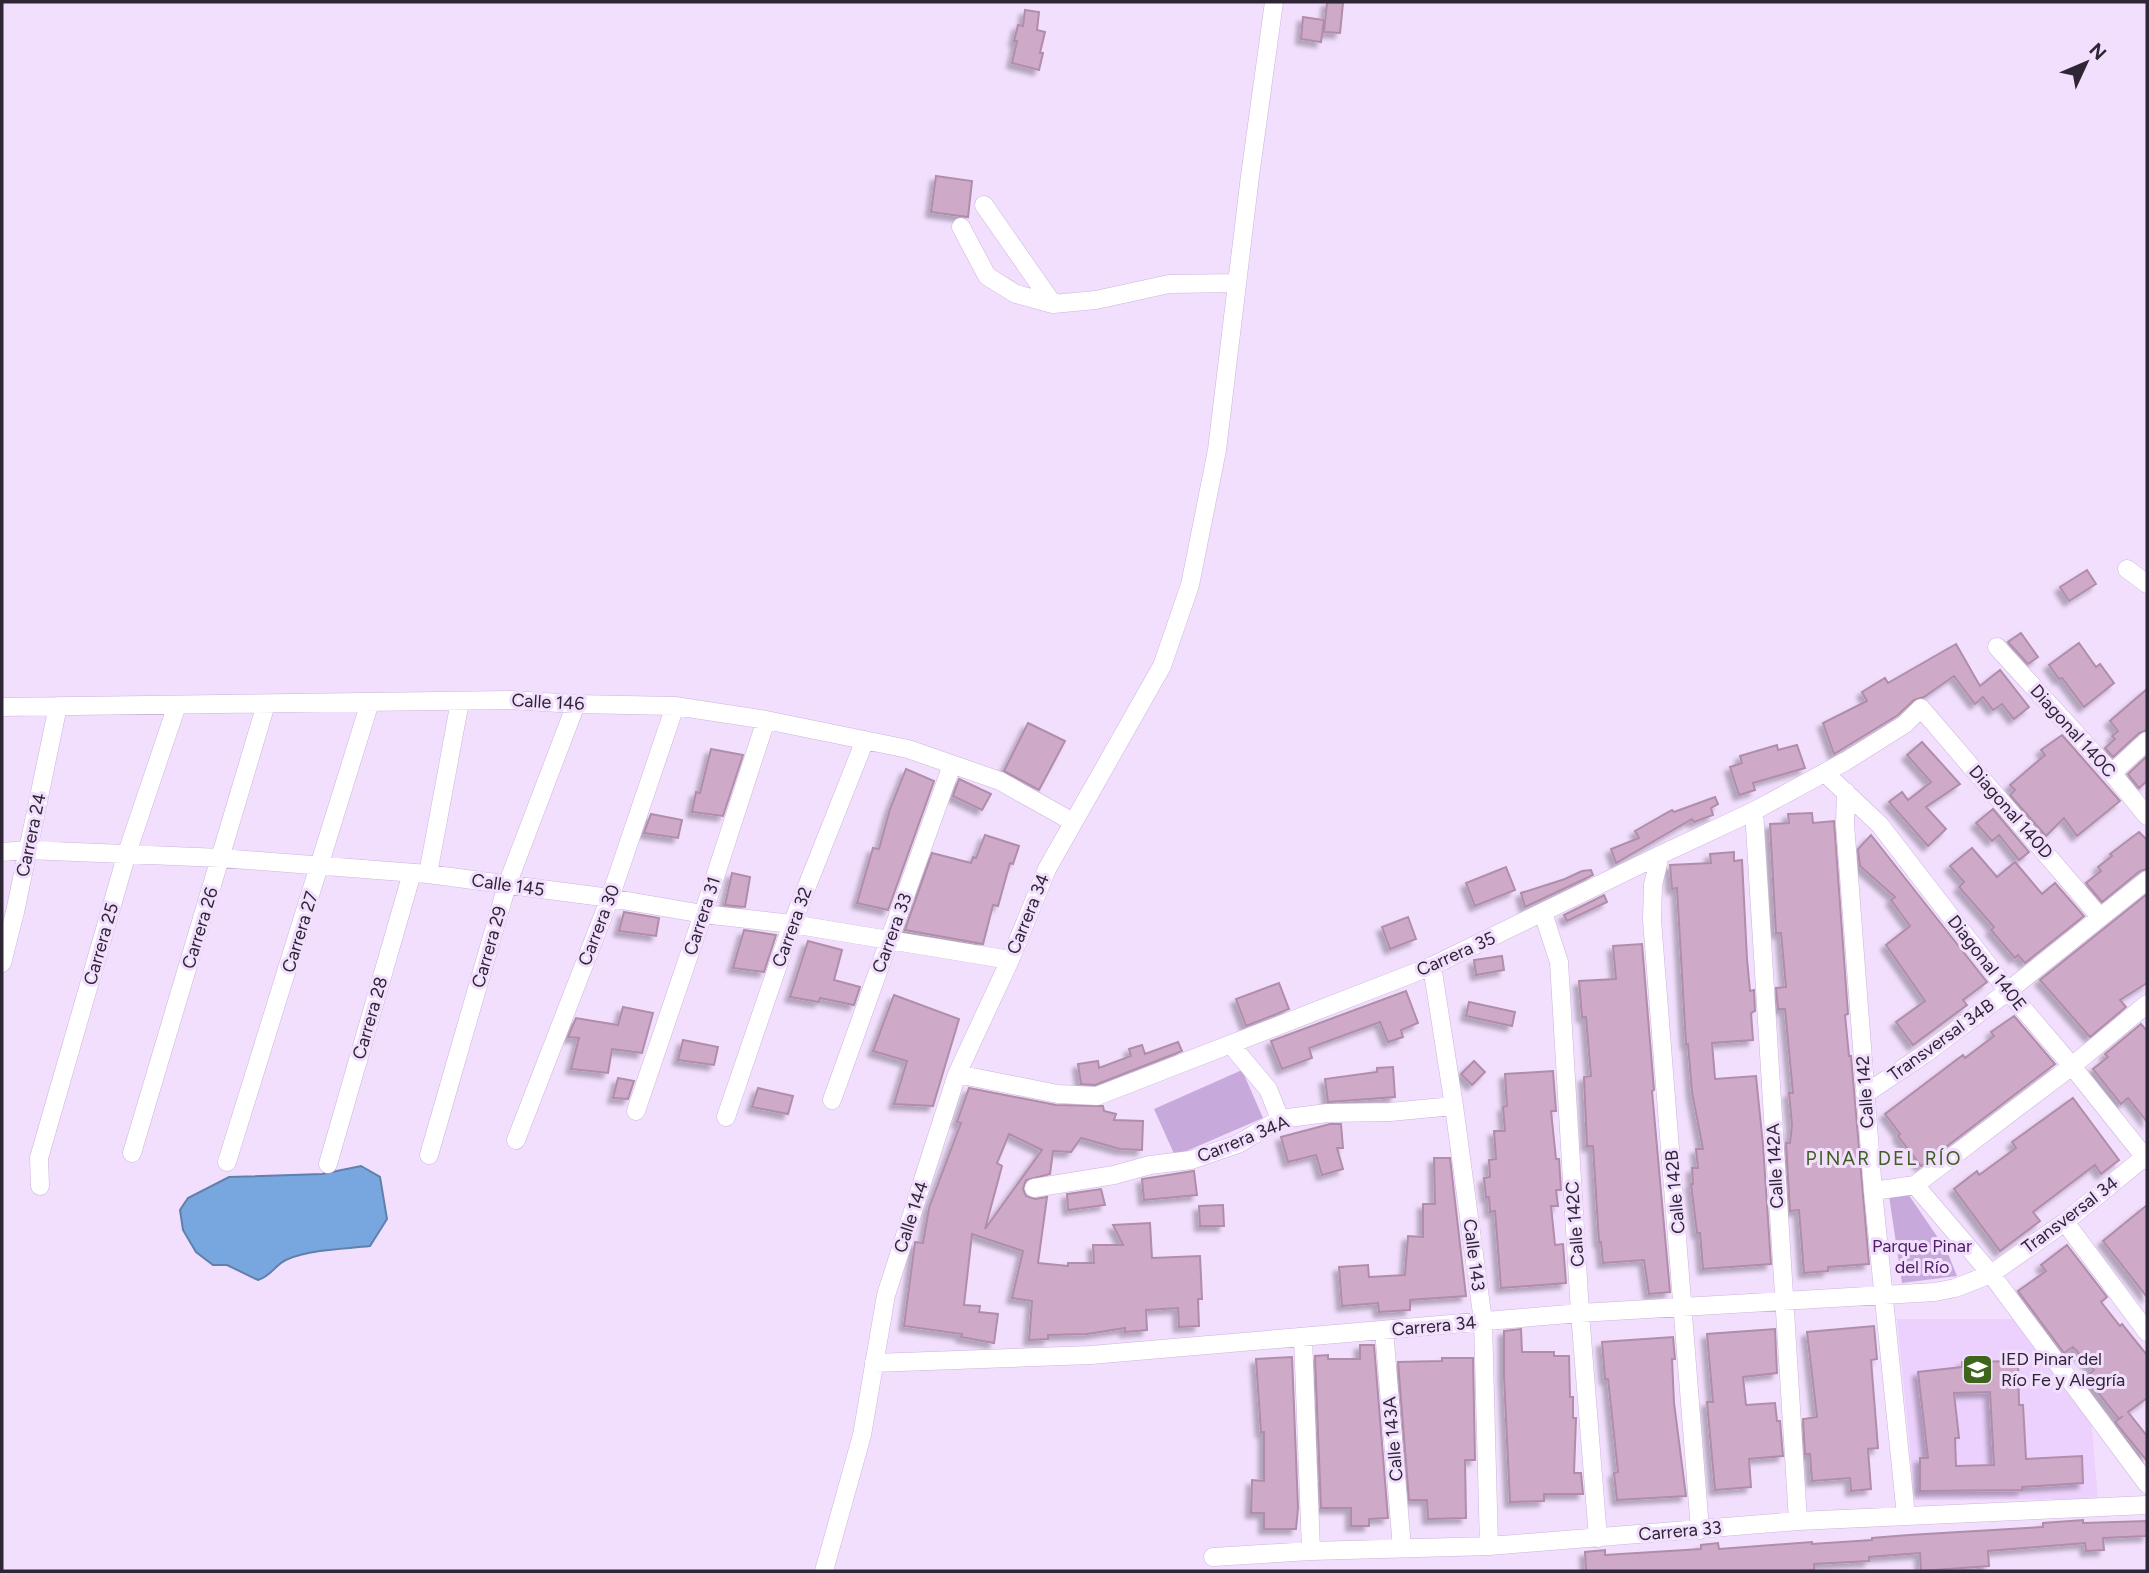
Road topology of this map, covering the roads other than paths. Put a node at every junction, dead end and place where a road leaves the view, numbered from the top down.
1 (1274, 2) edge
2 (984, 205) dead end
3 (961, 227) dead end
4 (1237, 283) junction
5 (1053, 304) junction
6 (2127, 569) dead end
7 (2147, 584) edge
8 (1997, 648) dead end
9 (460, 701) junction
10 (370, 702) junction
11 (266, 704) junction
12 (576, 704) junction
13 (177, 705) junction
14 (2, 706) edge
15 (58, 706) junction
16 (675, 706) junction
17 (1922, 708) joint
18 (766, 720) junction
19 (865, 740) junction
20 (2147, 741) edge
21 (952, 765) junction
22 (1825, 773) junction
23 (2112, 773) junction
24 (1846, 793) junction
25 (1754, 811) junction
26 (2147, 816) edge
27 (1073, 822) junction
28 (27, 850) junction
29 (2, 852) edge
30 (127, 853) junction
31 (1660, 855) junction
32 (221, 858) junction
33 (321, 865) junction
34 (420, 873) junction
35 (2147, 880) edge
36 (507, 885) junction
37 (610, 898) junction
38 (1543, 913) junction
39 (703, 914) junction
40 (2100, 917) junction
41 (792, 924) junction
42 (889, 940) junction
43 (1010, 960) junction
44 (2, 963) edge
45 (1432, 966) junction
46 (2008, 991) junction
47 (2147, 1004) edge
48 (1231, 1045) junction
49 (2072, 1066) junction
50 (957, 1074) junction
51 (1865, 1094) junction
52 (832, 1100) dead end
53 (1454, 1106) junction
54 (635, 1111) dead end
55 (726, 1117) dead end
56 (1280, 1119) junction
57 (516, 1140) dead end
58 (132, 1153) dead end
59 (429, 1154) dead end
60 (2146, 1157) edge
61 (227, 1162) dead end
62 (328, 1164) dead end
63 (1915, 1185) junction
64 (40, 1186) dead end
65 (1034, 1188) dead end
66 (1873, 1191) junction
67 (2065, 1222) junction
68 (1991, 1273) junction
69 (1884, 1296) junction
70 (1784, 1301) junction
71 (1684, 1307) junction
72 (1580, 1313) junction
73 (1483, 1321) junction
74 (1384, 1330) junction
75 (2147, 1332) edge
76 (1303, 1337) junction
77 (874, 1363) junction
78 (2147, 1484) edge
79 (2147, 1505) edge
80 (1906, 1516) junction
81 (1798, 1521) junction
82 (1700, 1530) junction
83 (1598, 1538) junction
84 (1489, 1546) junction
85 (1402, 1548) junction
86 (1311, 1550) junction
87 (1213, 1557) dead end
88 (824, 1571) edge

1 - 4 street, Carrera 34
2 - 5 street
3 - 5 street
4 - 5 street
4 - 27 street, Carrera 34
6 - 7 street
8 - 23 street, Diagonal 140C
9 - 10 street, Calle 146
9 - 12 street, Calle 146
9 - 34 street, Carrera 28
10 - 11 street, Calle 146
10 - 33 street, Carrera 27
11 - 13 street, Calle 146
11 - 32 street, Carrera 26
12 - 16 street, Calle 146
12 - 36 street, Carrera 29
13 - 15 street, Calle 146
13 - 30 street, Carrera 25
14 - 15 street, Calle 146
15 - 28 street, Carrera 24
16 - 18 street, Calle 146
16 - 37 street, Carrera 30
17 - 22 street, Carrera 35
17 - 40 street, Diagonal 140D
18 - 19 street, Calle 146
18 - 39 street, Carrera 31
19 - 21 street, Calle 146
19 - 41 street, Carrera 32
20 - 23 street
21 - 27 street, Calle 146
21 - 42 street, Carrera 33
22 - 24 street, Diagonal 140E
22 - 25 street, Carrera 35
23 - 26 street, Diagonal 140C
24 - 46 street, Diagonal 140E
24 - 51 street, Calle 142
25 - 31 street, Carrera 35
25 - 70 street, Calle 142A
27 - 43 street, Carrera 34
28 - 29 street, Calle 145
28 - 30 street, Calle 145
28 - 44 street, Carrera 24
30 - 32 street, Calle 145
30 - 64 street, Carrera 25
31 - 38 street, Carrera 35
31 - 71 street, Calle 142B
32 - 33 street, Calle 145
32 - 58 street, Carrera 26
33 - 34 street, Calle 145
33 - 61 street, Carrera 27
34 - 36 street, Calle 145
34 - 62 street, Carrera 28
35 - 40 street, Transversal 34B
36 - 37 street, Calle 145
36 - 59 street, Carrera 29
37 - 39 street, Calle 145
37 - 57 street, Carrera 30
38 - 45 street, Carrera 35
38 - 72 street, Calle 142C
39 - 41 street, Calle 145
39 - 54 street, Carrera 31
40 - 46 street, Transversal 34B
41 - 42 street, Calle 145
41 - 55 street, Carrera 32
42 - 43 street, Calle 145
42 - 52 street, Carrera 33
43 - 50 street, Carrera 34
45 - 48 street, Carrera 35
45 - 53 street, Calle 143
46 - 49 street, Diagonal 140E
46 - 51 street, Transversal 34B
47 - 49 street
48 - 50 street, Carrera 35
48 - 56 street
49 - 60 street, Diagonal 140E
49 - 63 street
50 - 77 street, Calle 144
51 - 66 street, Calle 142
53 - 56 street, Carrera 34A
53 - 73 street, Calle 143
56 - 65 street, Carrera 34A
60 - 67 street, Transversal 34
63 - 66 street
63 - 68 street
66 - 69 street, Calle 142
67 - 68 street, Transversal 34
67 - 75 street
68 - 69 street, Carrera 34
68 - 78 street
69 - 70 street, Carrera 34
69 - 80 street, Calle 142
70 - 71 street, Carrera 34
70 - 81 street, Calle 142A
71 - 72 street, Carrera 34
71 - 82 street, Calle 142B
72 - 73 street, Carrera 34
72 - 83 street, Calle 142C
73 - 74 street, Carrera 34
73 - 84 street, Calle 143
74 - 76 street, Carrera 34
74 - 85 street, Calle 143A
76 - 77 street, Carrera 34
76 - 86 street
77 - 88 street, Calle 144
79 - 80 street, Carrera 33
80 - 81 street, Carrera 33
81 - 82 street, Carrera 33
82 - 83 street, Carrera 33
83 - 84 street, Carrera 33
84 - 85 street, Carrera 33
85 - 86 street, Carrera 33
86 - 87 street, Carrera 33

